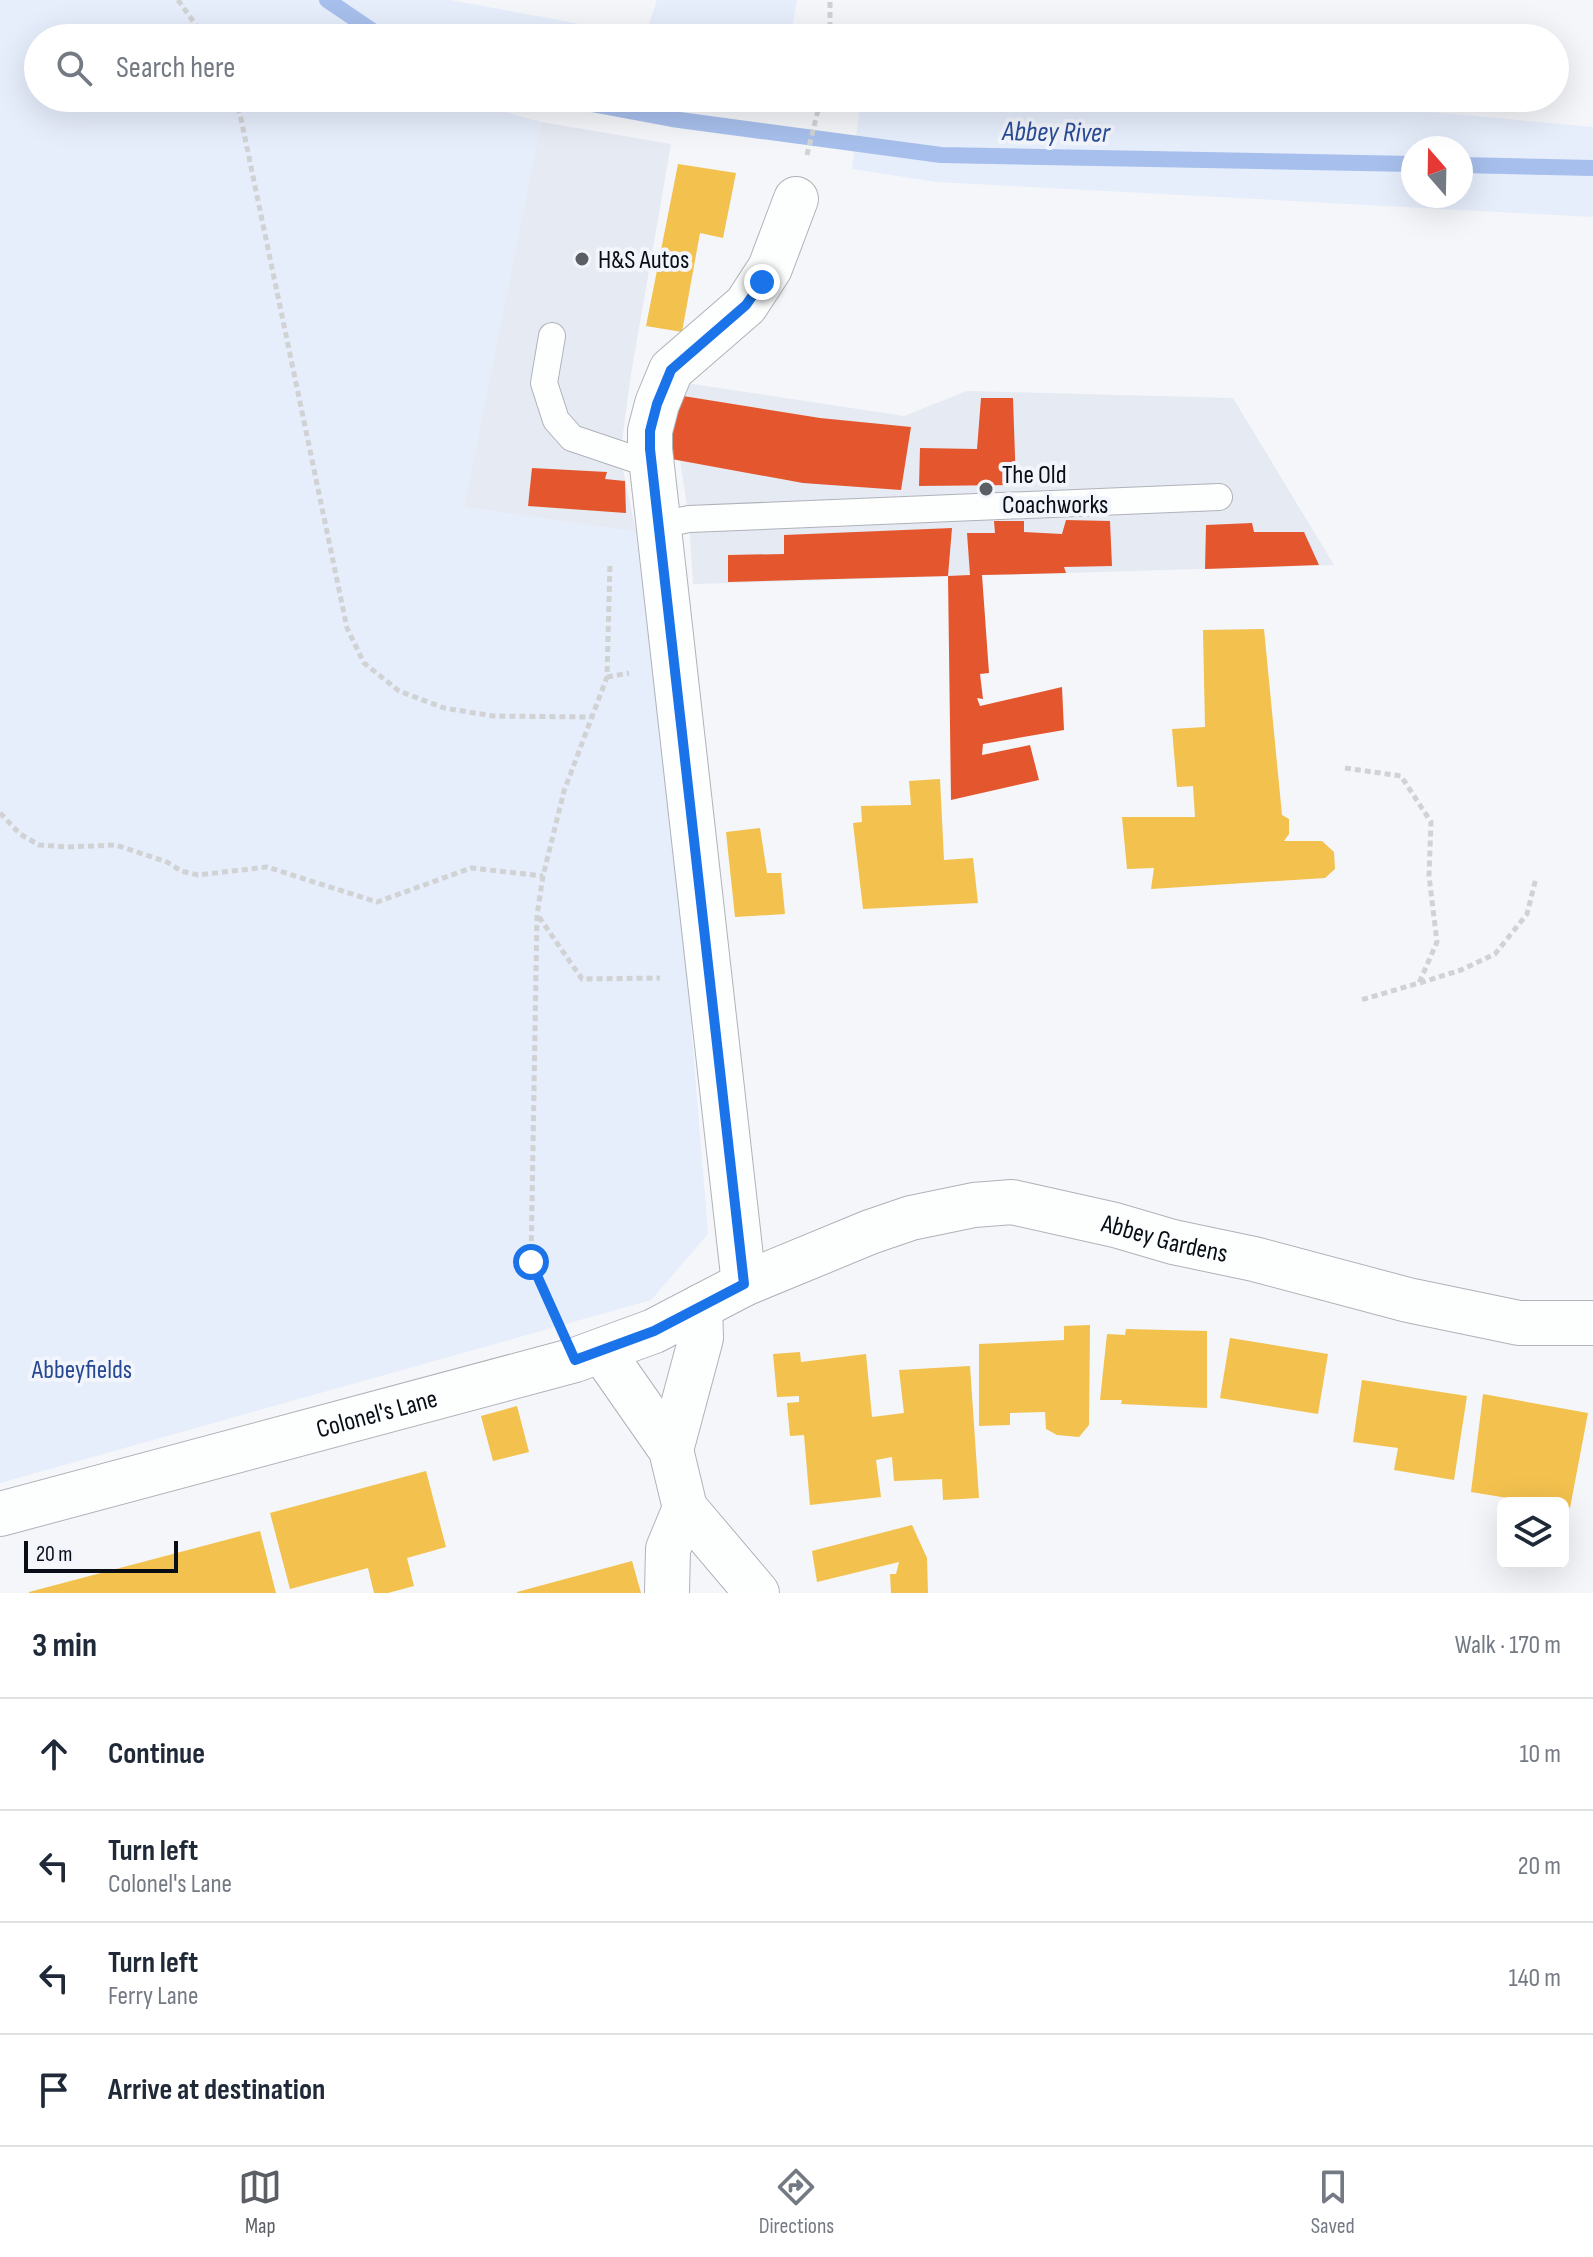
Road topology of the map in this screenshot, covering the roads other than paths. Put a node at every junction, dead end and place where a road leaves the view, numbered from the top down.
1 (800, 183) road end
2 (552, 336) dead end
3 (652, 465) junction
4 (1219, 497) dead end
5 (659, 525) junction
6 (744, 1284) junction
7 (700, 1307) junction
8 (1593, 1323) edge
9 (588, 1356) junction
10 (671, 1450) junction
11 (685, 1508) junction
12 (0, 1514) edge
13 (667, 1593) edge
14 (757, 1593) edge

1 - 3 street
2 - 3 lane
3 - 5 street
4 - 5 lane
5 - 6 street
6 - 7 street, Colonel's Lane
6 - 8 street, Abbey Gardens
7 - 9 street, Colonel's Lane
7 - 10 street
9 - 10 street
9 - 12 street, Colonel's Lane
10 - 11 street
11 - 13 street
11 - 14 street

